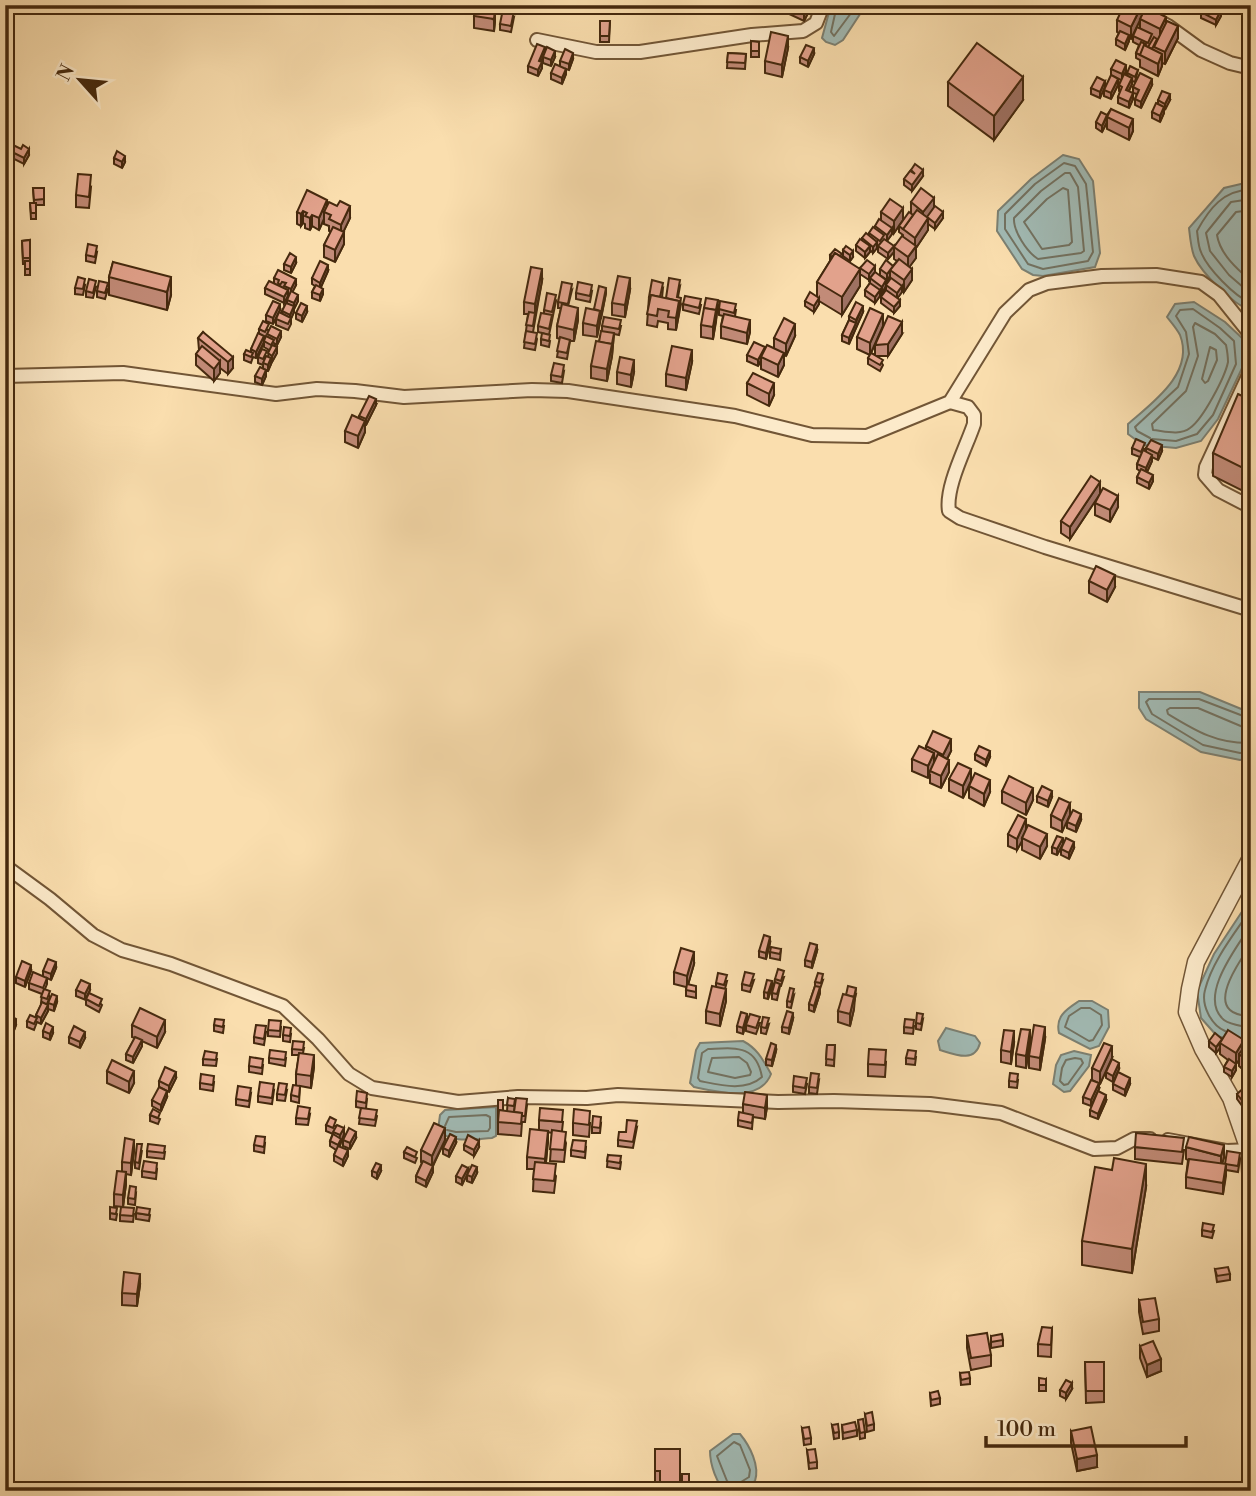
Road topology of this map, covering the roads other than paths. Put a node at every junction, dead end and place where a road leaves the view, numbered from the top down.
1 (823, 5) edge
2 (1103, 5) edge
3 (537, 40) dead end
4 (1251, 68) edge
5 (1251, 335) edge
6 (1251, 370) edge
7 (5, 376) edge
8 (950, 402) junction
9 (1251, 507) edge
10 (1251, 610) edge
11 (1251, 858) edge
12 (5, 866) edge
13 (1250, 1150) edge
14 (1251, 1181) edge

1 - 3 street
2 - 4 street
5 - 8 street
6 - 9 street
7 - 8 street
8 - 10 street
11 - 13 street
12 - 13 street
13 - 14 street

